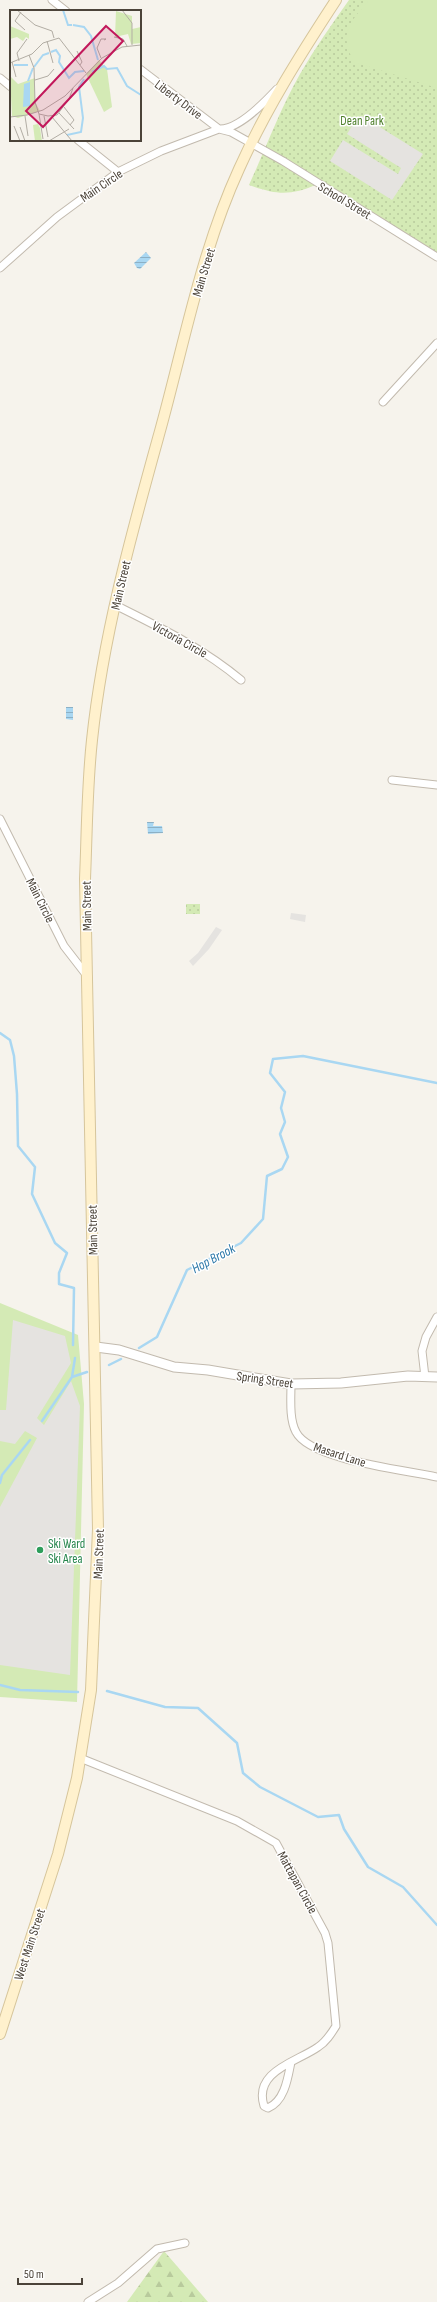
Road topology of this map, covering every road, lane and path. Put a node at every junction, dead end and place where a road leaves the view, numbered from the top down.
1 (52, 0) edge
2 (336, 0) edge
3 (65, 10) edge
4 (141, 70) edge
5 (0, 78) edge
6 (282, 83) junction
7 (10, 86) edge
8 (219, 129) junction
9 (79, 141) edge
10 (251, 144) junction
11 (118, 172) junction
12 (437, 257) edge
13 (0, 267) edge
14 (437, 343) edge
15 (383, 402) dead end
16 (115, 605) junction
17 (241, 680) dead end
18 (392, 780) dead end
19 (437, 785) edge
20 (0, 819) edge
21 (88, 978) junction
22 (437, 1317) edge
23 (96, 1347) junction
24 (425, 1376) junction
25 (437, 1377) edge
26 (291, 1384) junction
27 (437, 1477) edge
28 (80, 1758) junction
29 (58, 1854) joint
30 (0, 2034) edge
31 (291, 2062) junction
32 (185, 2243) dead end
33 (88, 2302) edge

1 - 3 street
2 - 6 main road, Main Street
4 - 8 street, Liberty Drive
5 - 7 street
6 - 8 street, Main Circle
6 - 10 main road, Main Street
8 - 10 street
8 - 11 street, Main Circle
9 - 11 street
10 - 12 street, School Street
10 - 16 main road, Main Street
11 - 13 street, Main Circle
14 - 15 street
16 - 17 street, Victoria Circle
16 - 21 main road, Main Street
18 - 19 street
20 - 21 street, Main Circle
21 - 23 main road, Main Street
22 - 24 street
23 - 26 street, Spring Street
23 - 28 main road, Main Street
24 - 25 street, Spring Street
24 - 26 street, Spring Street
26 - 27 street, Masard Lane
28 - 29 main road, Main Street
28 - 31 street, Mattapan Circle
29 - 30 main road, West Main Street
31 - 31 street, Mattapan Circle
32 - 33 street

